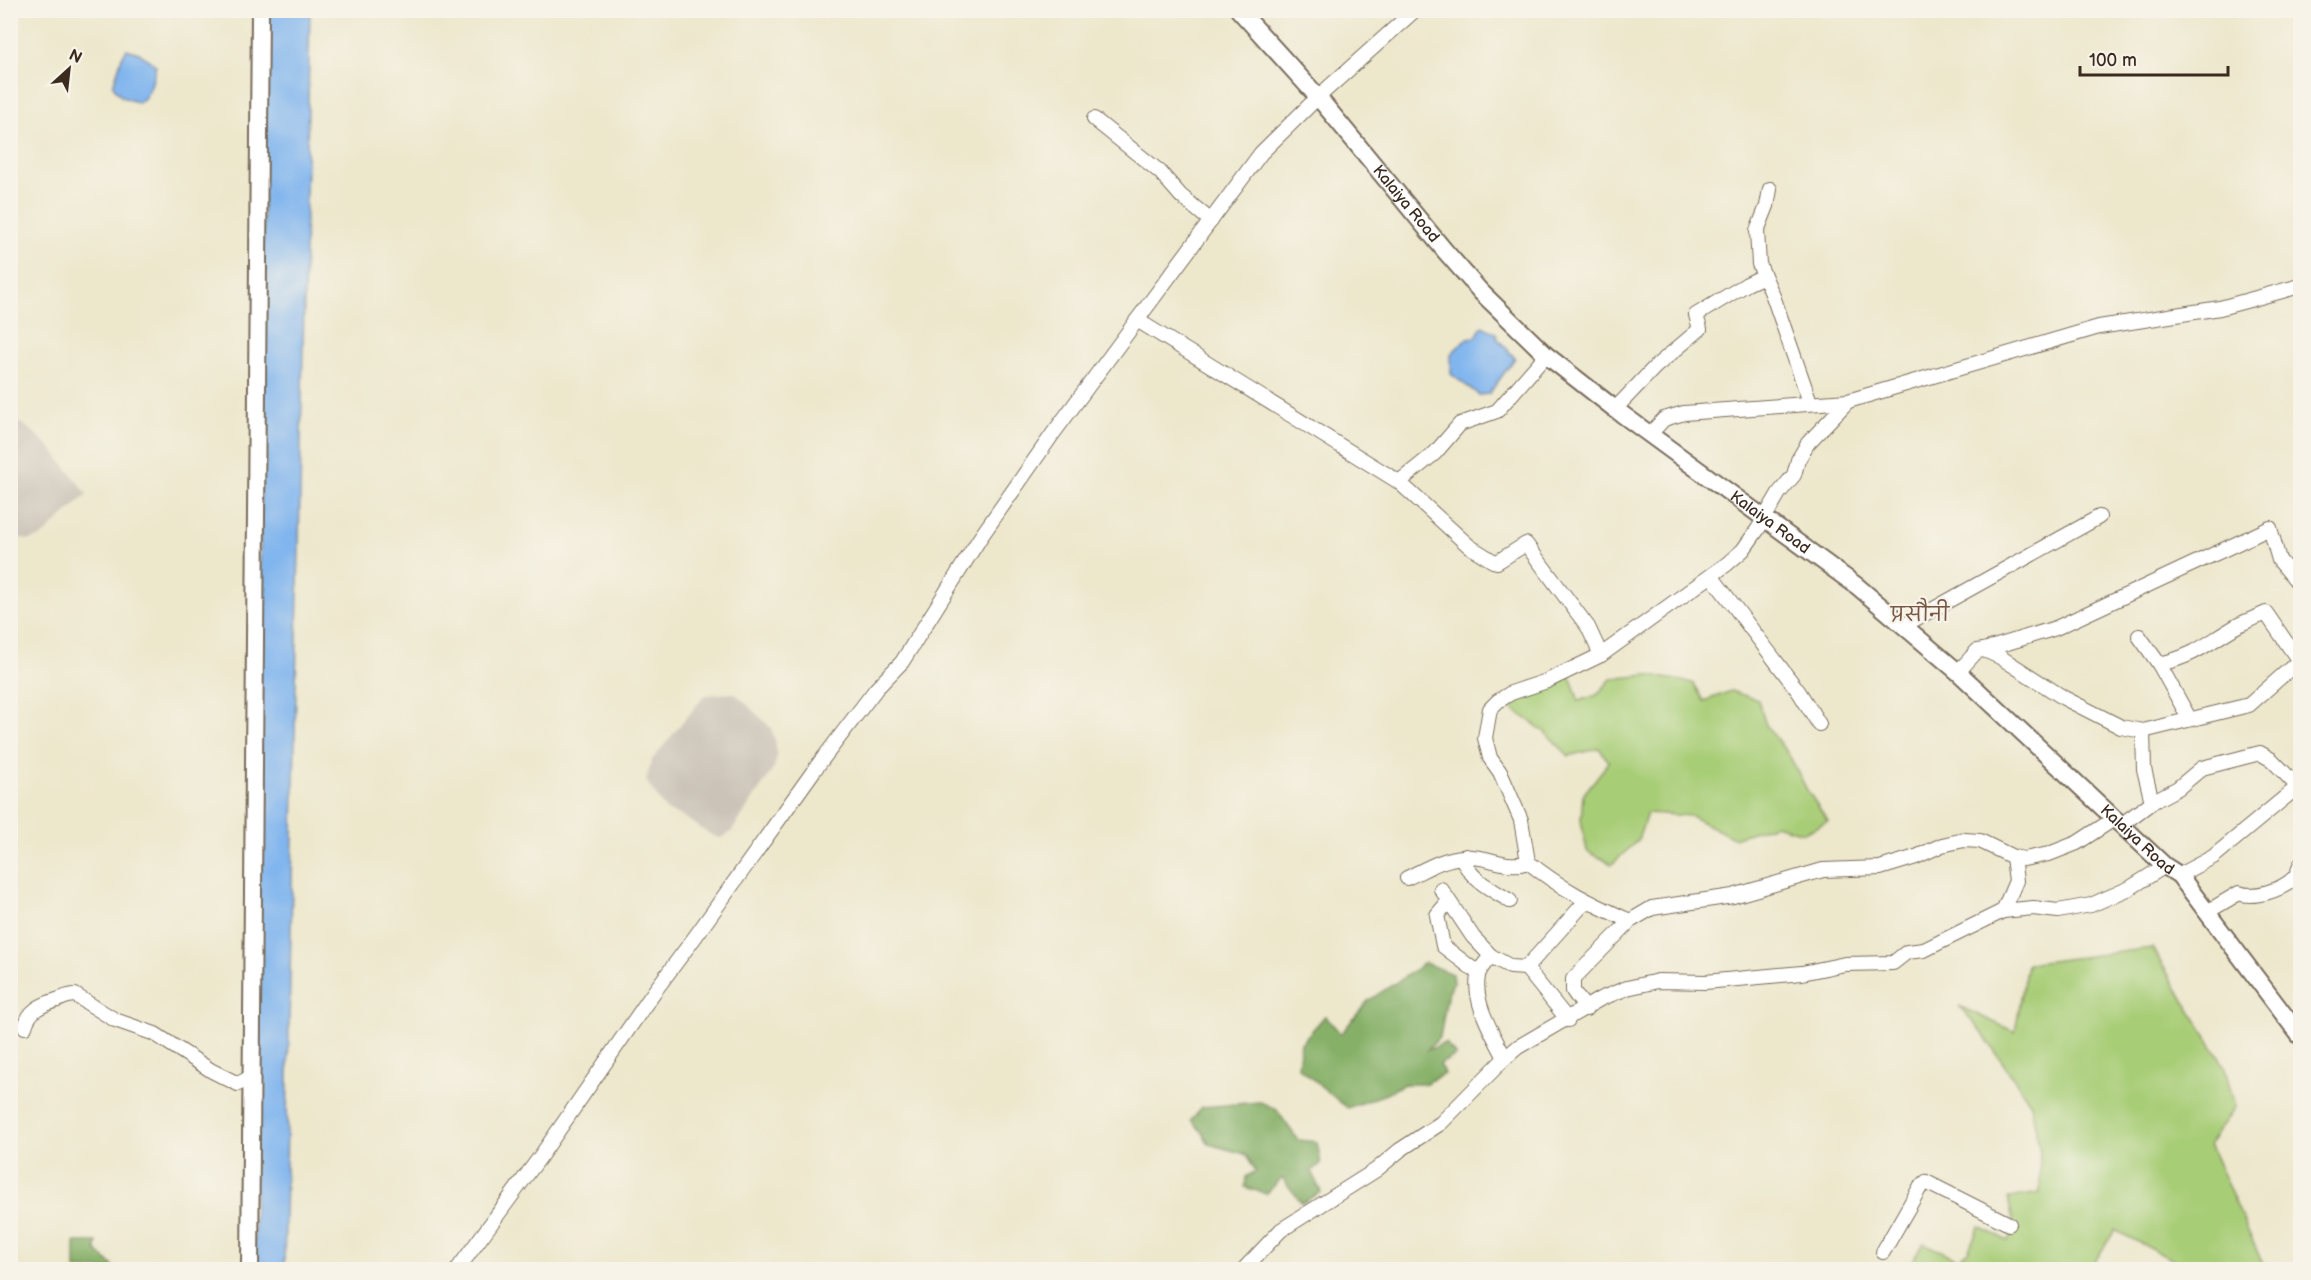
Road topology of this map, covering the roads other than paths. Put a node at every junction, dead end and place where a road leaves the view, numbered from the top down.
1 (260, 10) edge
2 (1239, 10) edge
3 (1415, 10) edge
4 (1318, 97) junction
5 (1094, 119) dead end
6 (1770, 189) dead end
7 (1211, 221) junction
8 (1764, 276) junction
9 (2301, 286) edge
10 (1137, 320) junction
11 (1546, 355) junction
12 (1848, 401) junction
13 (1810, 402) junction
14 (1615, 409) junction
15 (1650, 434) junction
16 (1399, 482) junction
17 (1765, 517) junction
18 (2099, 517) dead end
19 (1712, 577) junction
20 (2301, 585) edge
21 (1903, 626) junction
22 (2139, 636) dead end
23 (1984, 650) junction
24 (1601, 655) junction
25 (2300, 660) edge
26 (2159, 664) junction
27 (1958, 672) junction
28 (2189, 718) junction
29 (1819, 724) dead end
30 (2143, 731) junction
31 (2300, 787) edge
32 (2152, 801) junction
33 (2118, 822) junction
34 (1466, 856) junction
35 (2013, 858) junction
36 (1528, 862) junction
37 (2301, 865) edge
38 (2172, 871) junction
39 (1407, 878) dead end
40 (1441, 889) dead end
41 (1510, 901) dead end
42 (1448, 902) junction
43 (1586, 902) junction
44 (2003, 911) junction
45 (2207, 912) junction
46 (1630, 921) junction
47 (1491, 956) junction
48 (1526, 968) junction
49 (1478, 974) junction
50 (1586, 1009) junction
51 (1568, 1020) junction
52 (25, 1027) dead end
53 (2301, 1036) edge
54 (1504, 1058) junction
55 (251, 1077) junction
56 (2009, 1224) dead end
57 (1883, 1252) dead end
58 (250, 1269) edge
59 (457, 1269) edge
60 (1243, 1269) edge

1 - 55 main road
2 - 4 main road, Kalaiya Road
3 - 4 street
4 - 7 street
4 - 11 main road, Kalaiya Road
5 - 7 street
6 - 8 street
7 - 10 street
8 - 13 street
8 - 14 street
9 - 12 street
10 - 16 street
10 - 59 street
11 - 14 main road, Kalaiya Road
11 - 16 street
12 - 13 street
12 - 17 street
13 - 15 street
14 - 15 main road, Kalaiya Road
15 - 17 main road, Kalaiya Road
16 - 24 street
17 - 19 street
17 - 21 main road, Kalaiya Road
18 - 21 street
19 - 24 street
19 - 29 street
20 - 23 street
21 - 27 main road, Kalaiya Road
22 - 26 street
23 - 27 street
23 - 30 street
24 - 36 street
25 - 26 street
25 - 28 street
26 - 28 street
27 - 33 main road, Kalaiya Road
28 - 30 street
30 - 32 street
31 - 32 street
31 - 38 street
32 - 33 street
33 - 35 street
33 - 38 main road, Kalaiya Road
34 - 36 street
34 - 39 street
34 - 41 street
35 - 44 street
35 - 46 street
36 - 43 street
37 - 45 street
38 - 44 street
38 - 45 main road, Kalaiya Road
40 - 42 street
42 - 47 street
42 - 49 street
43 - 46 street
43 - 48 street
44 - 50 street
45 - 53 main road, Kalaiya Road
46 - 50 street
47 - 48 street
47 - 49 street
48 - 51 street
49 - 54 street
50 - 51 street
51 - 54 street
52 - 55 street
54 - 60 street
55 - 58 main road
56 - 57 street

